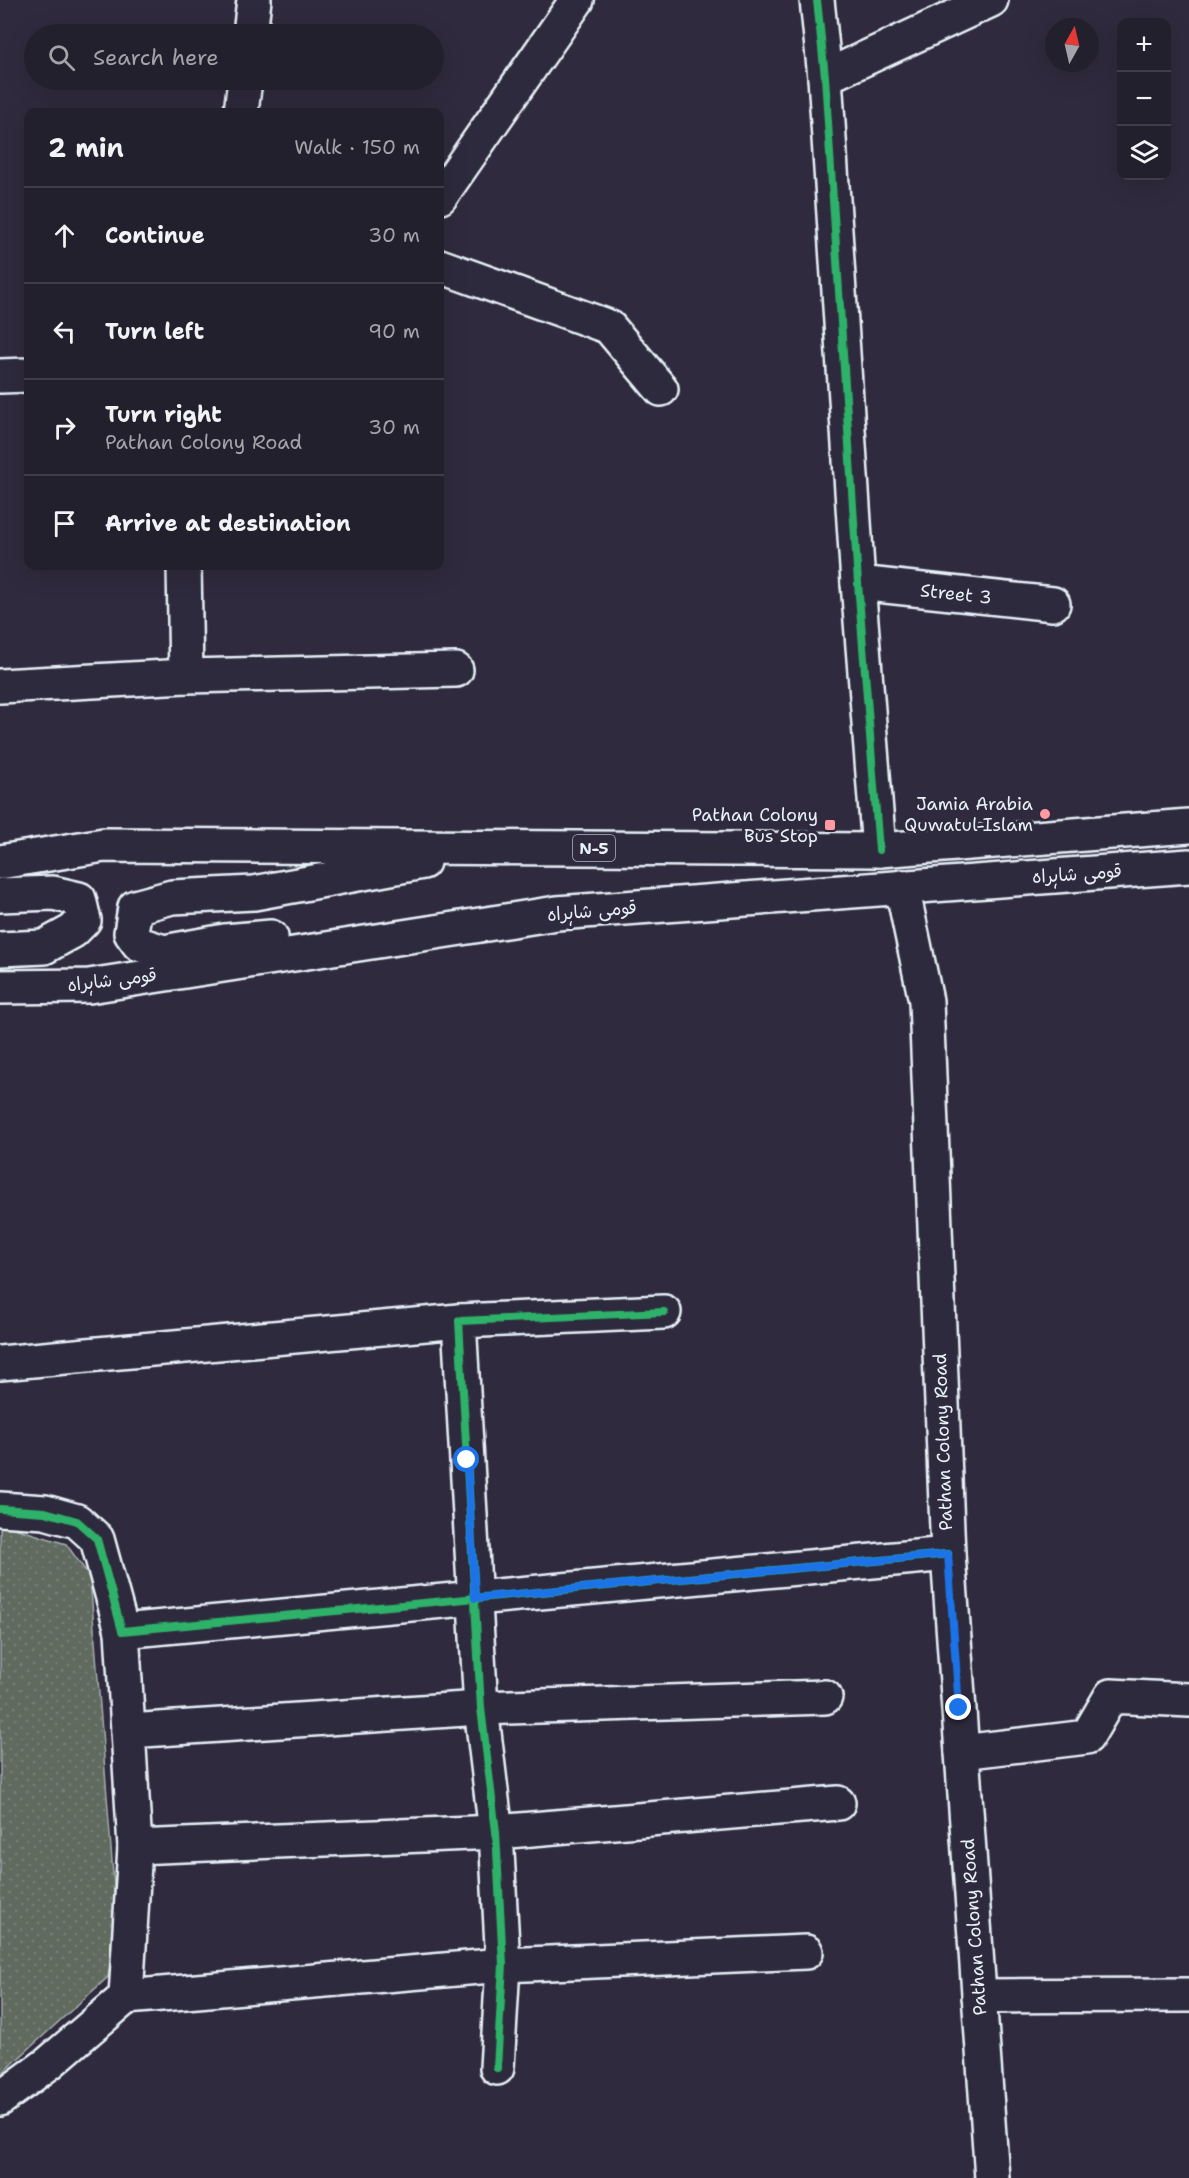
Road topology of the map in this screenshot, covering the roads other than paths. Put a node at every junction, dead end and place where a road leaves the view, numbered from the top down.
1 (254, 0) edge
2 (577, 0) edge
3 (817, 0) edge
4 (991, 0) edge
5 (251, 24) edge
6 (825, 77) junction
7 (244, 90) edge
8 (242, 108) edge
9 (444, 190) edge
10 (444, 267) edge
11 (24, 375) edge
12 (0, 376) edge
13 (661, 389) dead end
14 (184, 570) edge
15 (858, 583) junction
16 (1053, 604) dead end
17 (456, 670) dead end
18 (186, 676) junction
19 (0, 686) edge
20 (1189, 826) edge
21 (510, 847) junction
22 (879, 850) junction
23 (0, 862) edge
24 (1189, 866) edge
25 (902, 887) junction
26 (0, 895) edge
27 (557, 912) junction
28 (0, 949) edge
29 (0, 987) edge
30 (664, 1312) dead end
31 (459, 1321) junction
32 (0, 1363) edge
33 (0, 1509) edge
34 (948, 1554) junction
35 (475, 1598) junction
36 (123, 1631) junction
37 (825, 1697) dead end
38 (1189, 1700) edge
39 (480, 1708) junction
40 (128, 1731) junction
41 (962, 1752) junction
42 (838, 1803) dead end
43 (496, 1832) junction
44 (135, 1847) junction
45 (806, 1952) dead end
46 (503, 1965) junction
47 (1189, 1995) edge
48 (979, 1996) junction
49 (126, 1997) junction
50 (497, 2068) dead end
51 (0, 2099) edge
52 (992, 2178) edge

1 - 5 main road
2 - 9 main road
3 - 6 main road
4 - 6 main road
6 - 15 main road
7 - 8 main road
10 - 13 main road
11 - 12 main road
14 - 18 main road
15 - 16 main road, Street 3
15 - 22 main road
17 - 18 main road
18 - 19 main road
20 - 22 main road, N-5
21 - 22 main road, N-5
21 - 23 main road, N-5
21 - 27 main road
24 - 25 main road, قومی شاہراہ
25 - 27 main road, قومی شاہراہ
25 - 34 main road, Pathan Colony Road
26 - 28 main road
27 - 29 main road, قومی شاہراہ
30 - 31 main road
31 - 32 main road
31 - 35 main road
33 - 36 main road
34 - 35 main road
34 - 41 main road, Pathan Colony Road
35 - 36 main road
35 - 39 main road
36 - 40 main road
37 - 39 main road
38 - 41 main road
39 - 40 main road
39 - 43 main road
40 - 44 main road
41 - 48 main road, Pathan Colony Road
42 - 43 main road
43 - 44 main road
43 - 46 main road
44 - 49 main road
45 - 46 main road
46 - 49 main road
46 - 50 main road
47 - 48 main road
48 - 52 main road, Pathan Colony Road
49 - 51 main road

